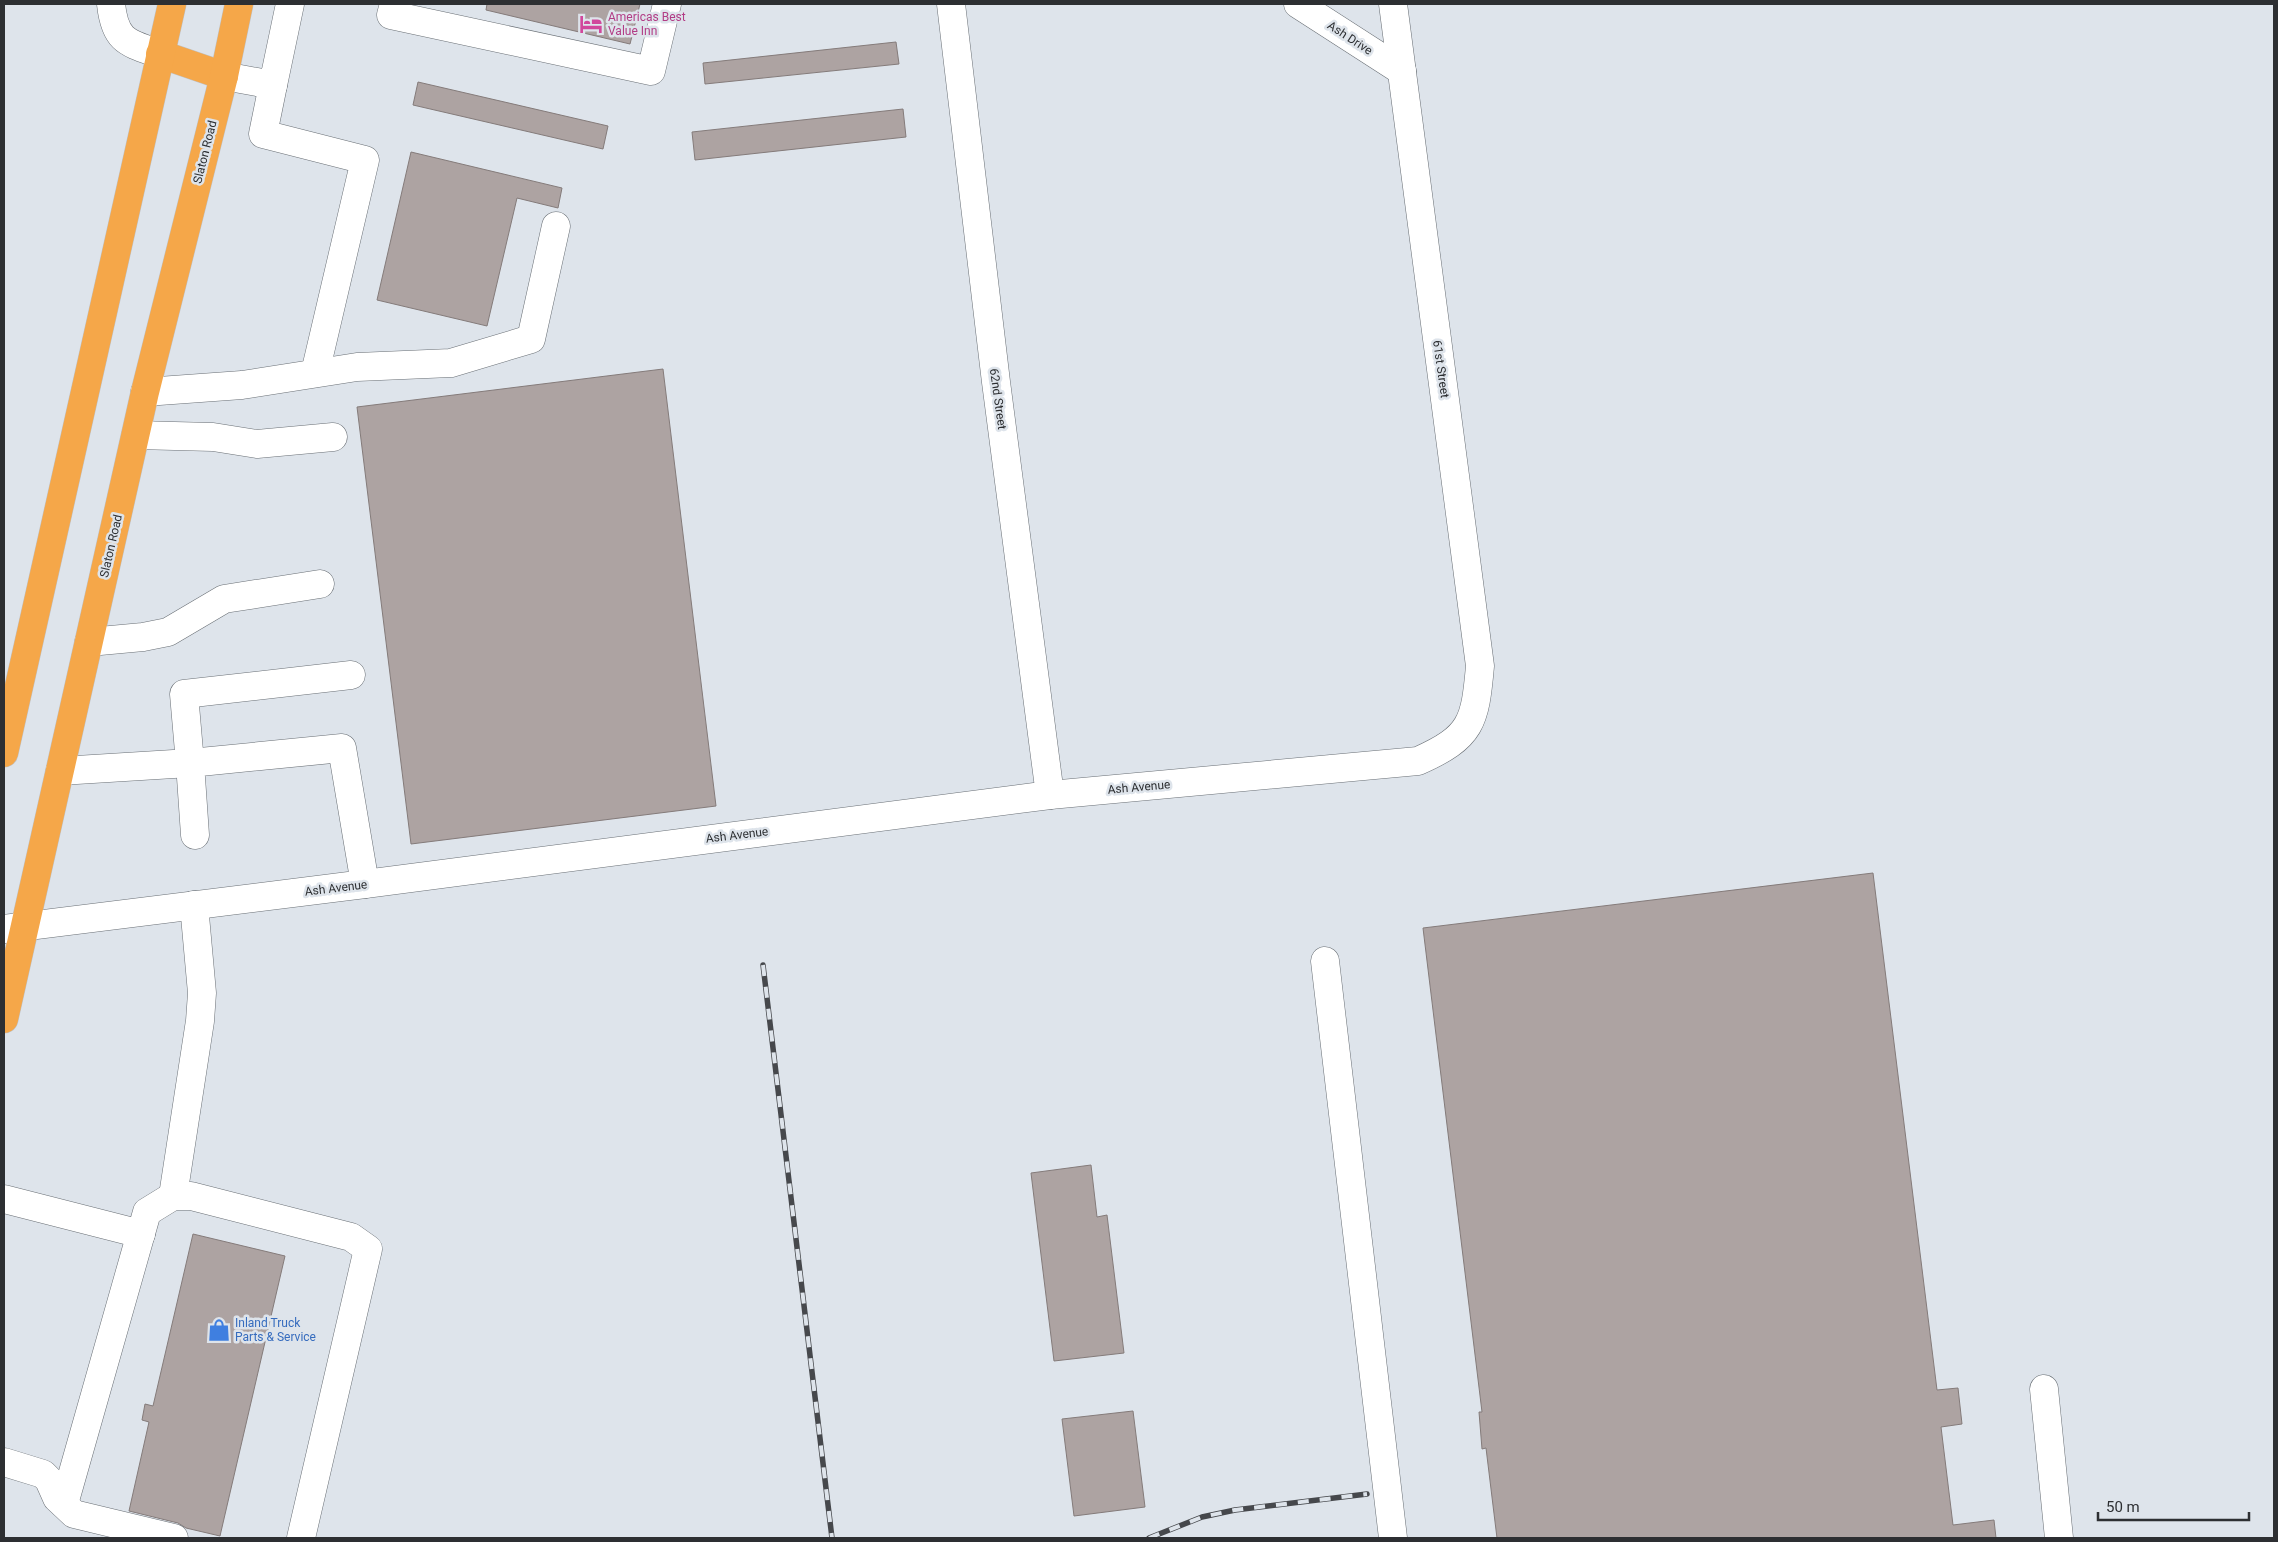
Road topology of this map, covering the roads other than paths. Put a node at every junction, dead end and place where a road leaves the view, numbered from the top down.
1 (111, 4) edge
2 (172, 4) edge
3 (239, 4) edge
4 (290, 4) edge
5 (394, 4) edge
6 (667, 4) edge
7 (951, 4) edge
8 (1298, 4) edge
9 (1393, 4) edge
10 (160, 54) junction
11 (1402, 71) junction
12 (224, 76) junction
13 (273, 85) junction
14 (556, 226) dead end
15 (315, 373) junction
16 (146, 392) junction
17 (136, 435) junction
18 (333, 437) dead end
19 (320, 584) dead end
20 (89, 642) junction
21 (351, 675) dead end
22 (1464, 732) joint
23 (4, 753) edge
24 (190, 763) junction
25 (60, 770) junction
26 (1050, 794) junction
27 (195, 835) dead end
28 (365, 884) junction
29 (194, 905) junction
30 (14, 927) edge
31 (1326, 961) dead end
32 (4, 1019) edge
33 (172, 1196) junction
34 (4, 1199) edge
35 (141, 1234) junction
36 (2044, 1390) dead end
37 (4, 1462) edge
38 (64, 1504) junction
39 (174, 1538) edge
40 (301, 1538) edge
41 (1392, 1538) edge
42 (2059, 1538) edge

1 - 10 street
2 - 10 highway
3 - 12 highway, Slaton Road
4 - 13 street
5 - 6 street
7 - 26 street, 62nd Street
8 - 11 street, Ash Drive
9 - 11 street, 61st Street
10 - 12 highway
10 - 23 highway
11 - 22 street, 61st Street
12 - 13 street
12 - 16 highway, Slaton Road
13 - 15 street
14 - 15 street
15 - 16 street
16 - 17 highway, Slaton Road
17 - 18 street
17 - 20 highway, Slaton Road
19 - 20 street
20 - 25 highway, Slaton Road
21 - 24 street
22 - 26 street, Ash Avenue
24 - 25 street
24 - 27 street
24 - 28 street
25 - 30 highway, Slaton Road
26 - 28 street, Ash Avenue
28 - 29 street, Ash Avenue
29 - 30 street, Ash Avenue
29 - 33 street
30 - 32 highway, Slaton Road
31 - 41 street
33 - 35 street
33 - 40 street
34 - 35 street
35 - 38 street
36 - 42 street
37 - 38 street
38 - 39 street

